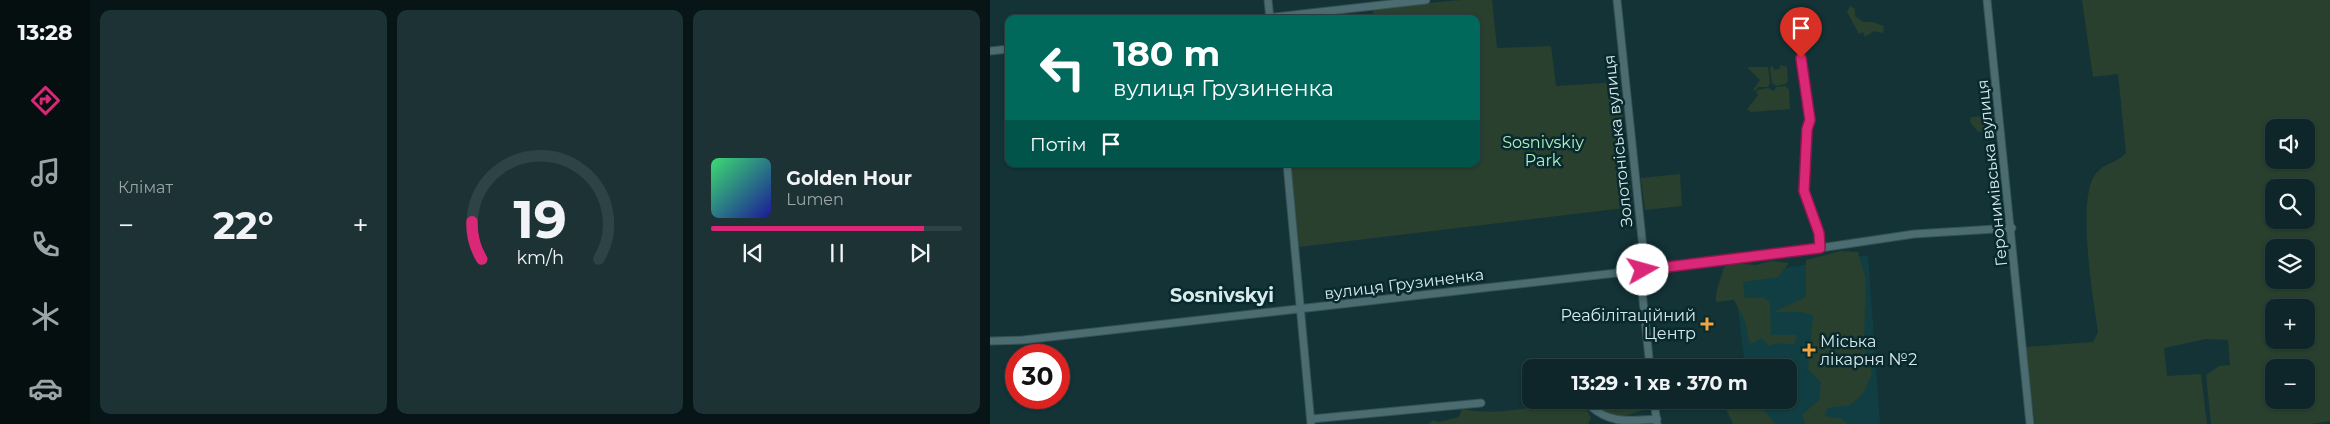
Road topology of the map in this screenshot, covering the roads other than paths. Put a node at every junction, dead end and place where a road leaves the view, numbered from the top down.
1 (1268, 0) edge
2 (1426, 0) edge
3 (1617, 0) edge
4 (1987, 0) edge
5 (1270, 15) edge
6 (1296, 15) edge
7 (1005, 50) edge
8 (990, 52) edge
9 (1801, 58) dead end
10 (1287, 167) edge
11 (2012, 228) junction
12 (1820, 248) junction
13 (1643, 270) junction
14 (1300, 310) junction
15 (990, 341) edge
16 (1649, 359) edge
17 (1481, 402) dead end
18 (1593, 409) edge
19 (1655, 409) edge
20 (1311, 422) edge
21 (1657, 422) edge
22 (2030, 424) edge

1 - 5 street
2 - 6 street
3 - 13 street, Золотоніська вулиця
4 - 11 street, Геронимівська вулиця
7 - 8 street
9 - 12 street
10 - 14 street
11 - 12 street, вулиця Грузиненка
11 - 22 street, Геронимівська вулиця
12 - 13 street, вулиця Грузиненка
13 - 14 street, вулиця Грузиненка
13 - 16 street, Золотоніська вулиця
14 - 15 street, вулиця Грузиненка
14 - 20 street
17 - 20 street
18 - 21 street
19 - 21 street

